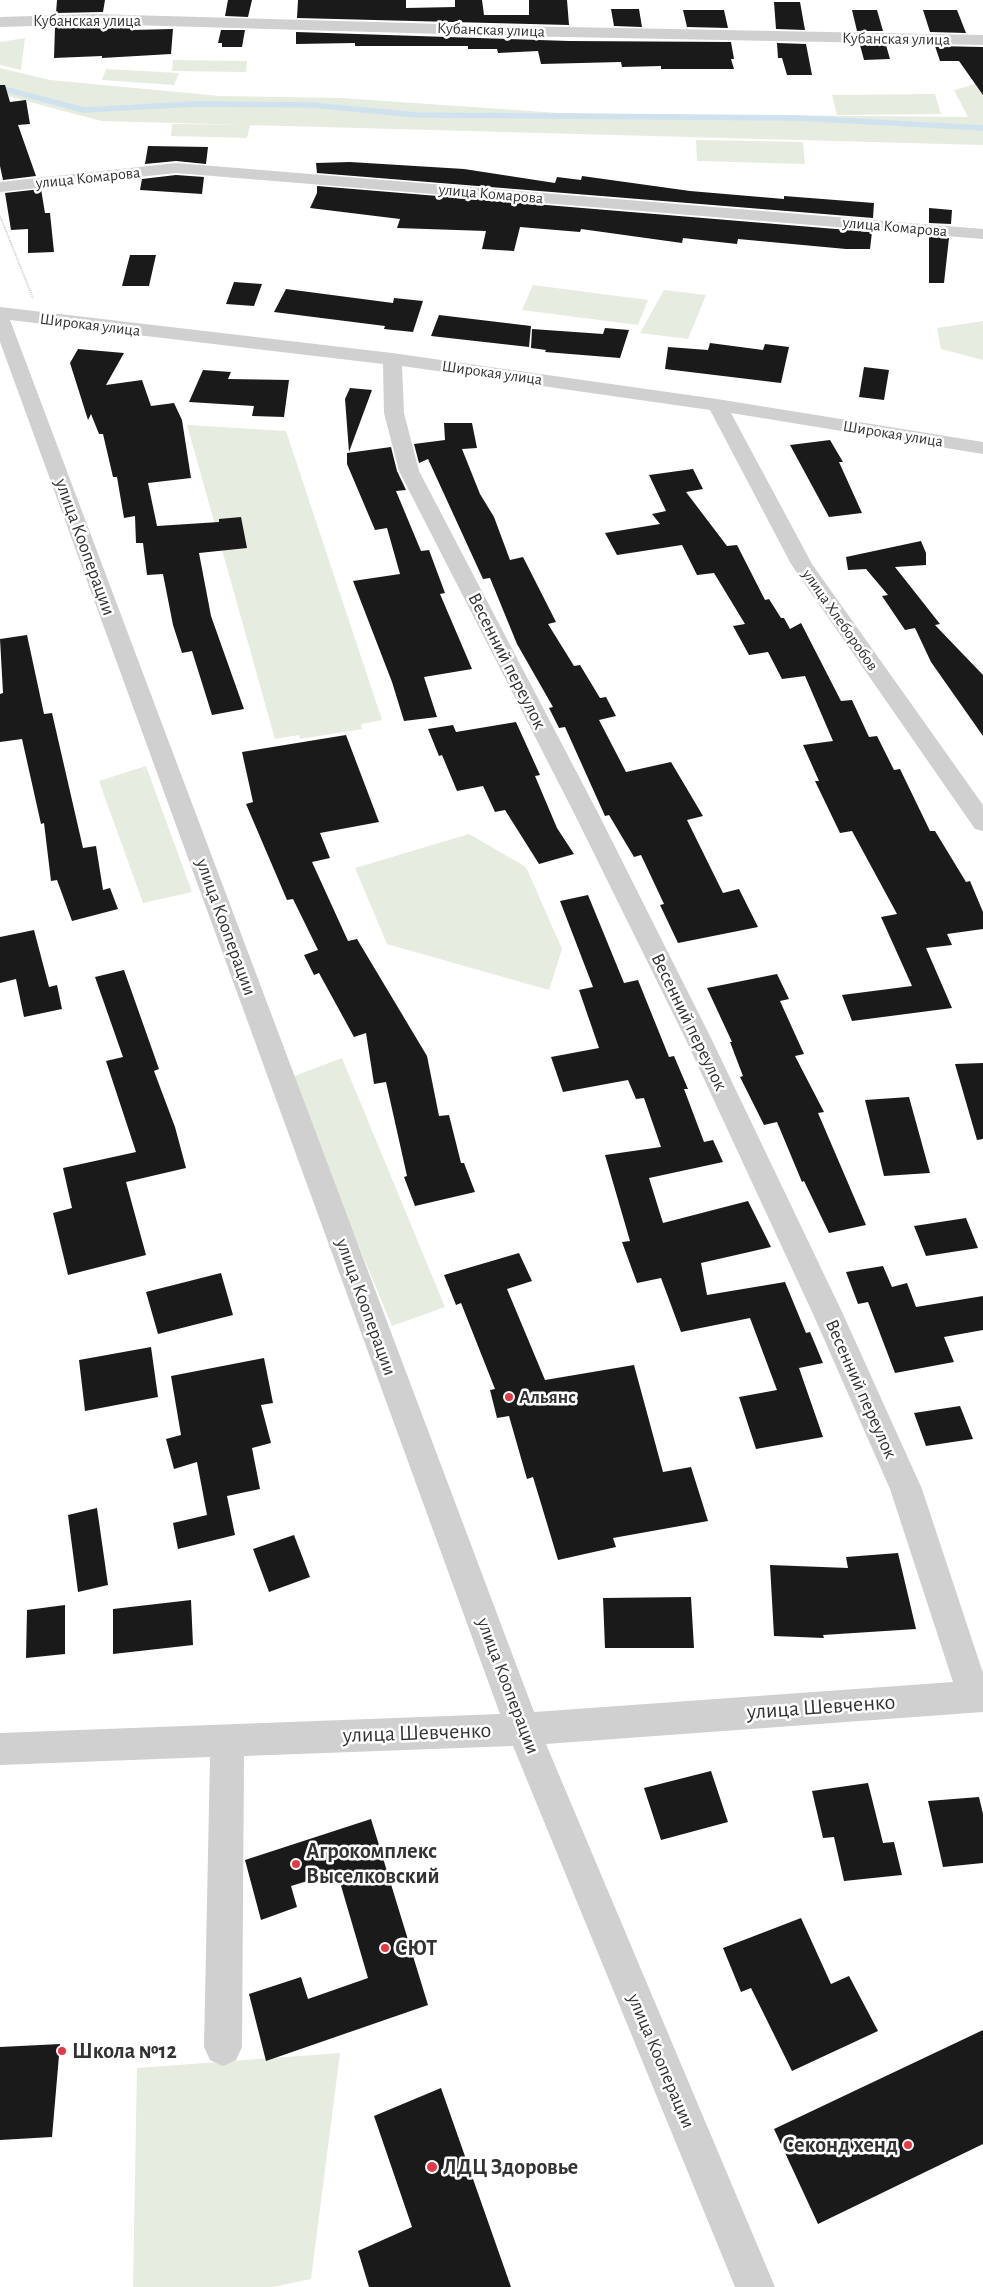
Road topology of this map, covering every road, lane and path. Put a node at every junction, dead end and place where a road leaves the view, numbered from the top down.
1 (0, 22) edge
2 (983, 40) edge
3 (0, 187) edge
4 (0, 216) edge
5 (983, 234) edge
6 (0, 313) edge
7 (0, 317) edge
8 (42, 319) junction
9 (392, 359) junction
10 (717, 405) junction
11 (983, 448) edge
12 (983, 823) edge
13 (979, 1696) edge
14 (523, 1730) junction
15 (227, 1740) junction
16 (0, 1750) edge
17 (223, 2047) dead end
18 (755, 2287) edge

1 - 2 street, Кубанская улица
3 - 5 street, улица Комарова
4 - 8 path
6 - 8 street, Широкая улица
7 - 14 street, улица Кооперации
8 - 9 street, Широкая улица
9 - 10 street, Широкая улица
9 - 13 street, Весенний переулок
10 - 11 street, Широкая улица
10 - 12 street, улица Хлеборобов
13 - 14 street, улица Шевченко
14 - 15 street, улица Шевченко
14 - 18 street, улица Кооперации
15 - 16 street, улица Шевченко
15 - 17 street

